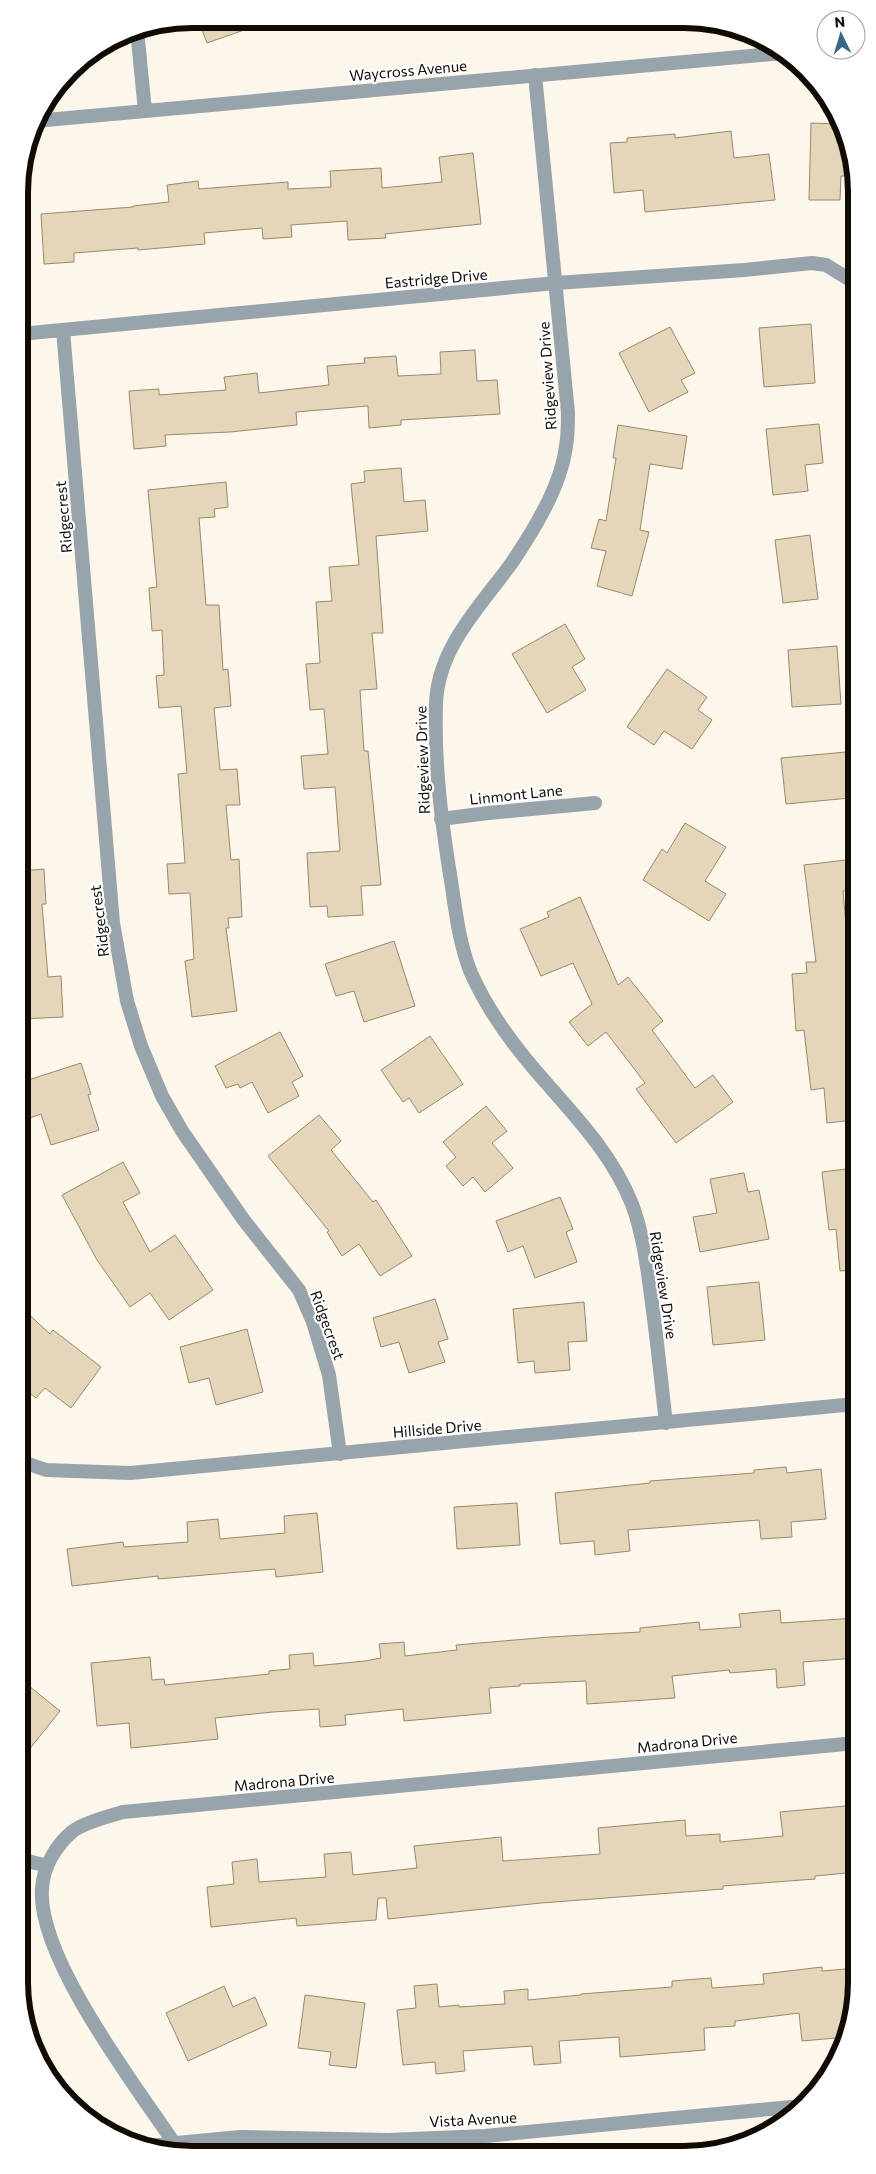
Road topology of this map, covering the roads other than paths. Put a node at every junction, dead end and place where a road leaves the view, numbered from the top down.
1 (138, 37) edge
2 (773, 54) edge
3 (535, 75) junction
4 (145, 111) junction
5 (44, 120) edge
6 (848, 279) edge
7 (556, 283) junction
8 (63, 330) junction
9 (28, 333) edge
10 (595, 803) dead end
11 (441, 819) junction
12 (848, 1405) edge
13 (666, 1423) junction
14 (340, 1454) junction
15 (28, 1464) edge
16 (848, 1743) edge
17 (28, 1861) edge
18 (47, 1866) junction
19 (792, 2107) edge
20 (174, 2143) junction
21 (165, 2144) edge

1 - 4 street
2 - 3 street, Waycross Avenue
3 - 4 street, Waycross Avenue
3 - 7 street, Ridgeview Drive
4 - 5 street, Waycross Avenue
6 - 7 street, Eastridge Drive
7 - 8 street, Eastridge Drive
7 - 11 street, Ridgeview Drive
8 - 9 street, Eastridge Drive
8 - 14 street, Ridgecrest
10 - 11 street, Linmont Lane
11 - 13 street, Ridgeview Drive
12 - 13 street, Hillside Drive
13 - 14 street, Hillside Drive
14 - 15 street, Hillside Drive
16 - 18 street, Madrona Drive
17 - 18 street
18 - 20 street, Madrona Drive
19 - 20 street, Vista Avenue
20 - 21 street, Vista Avenue

